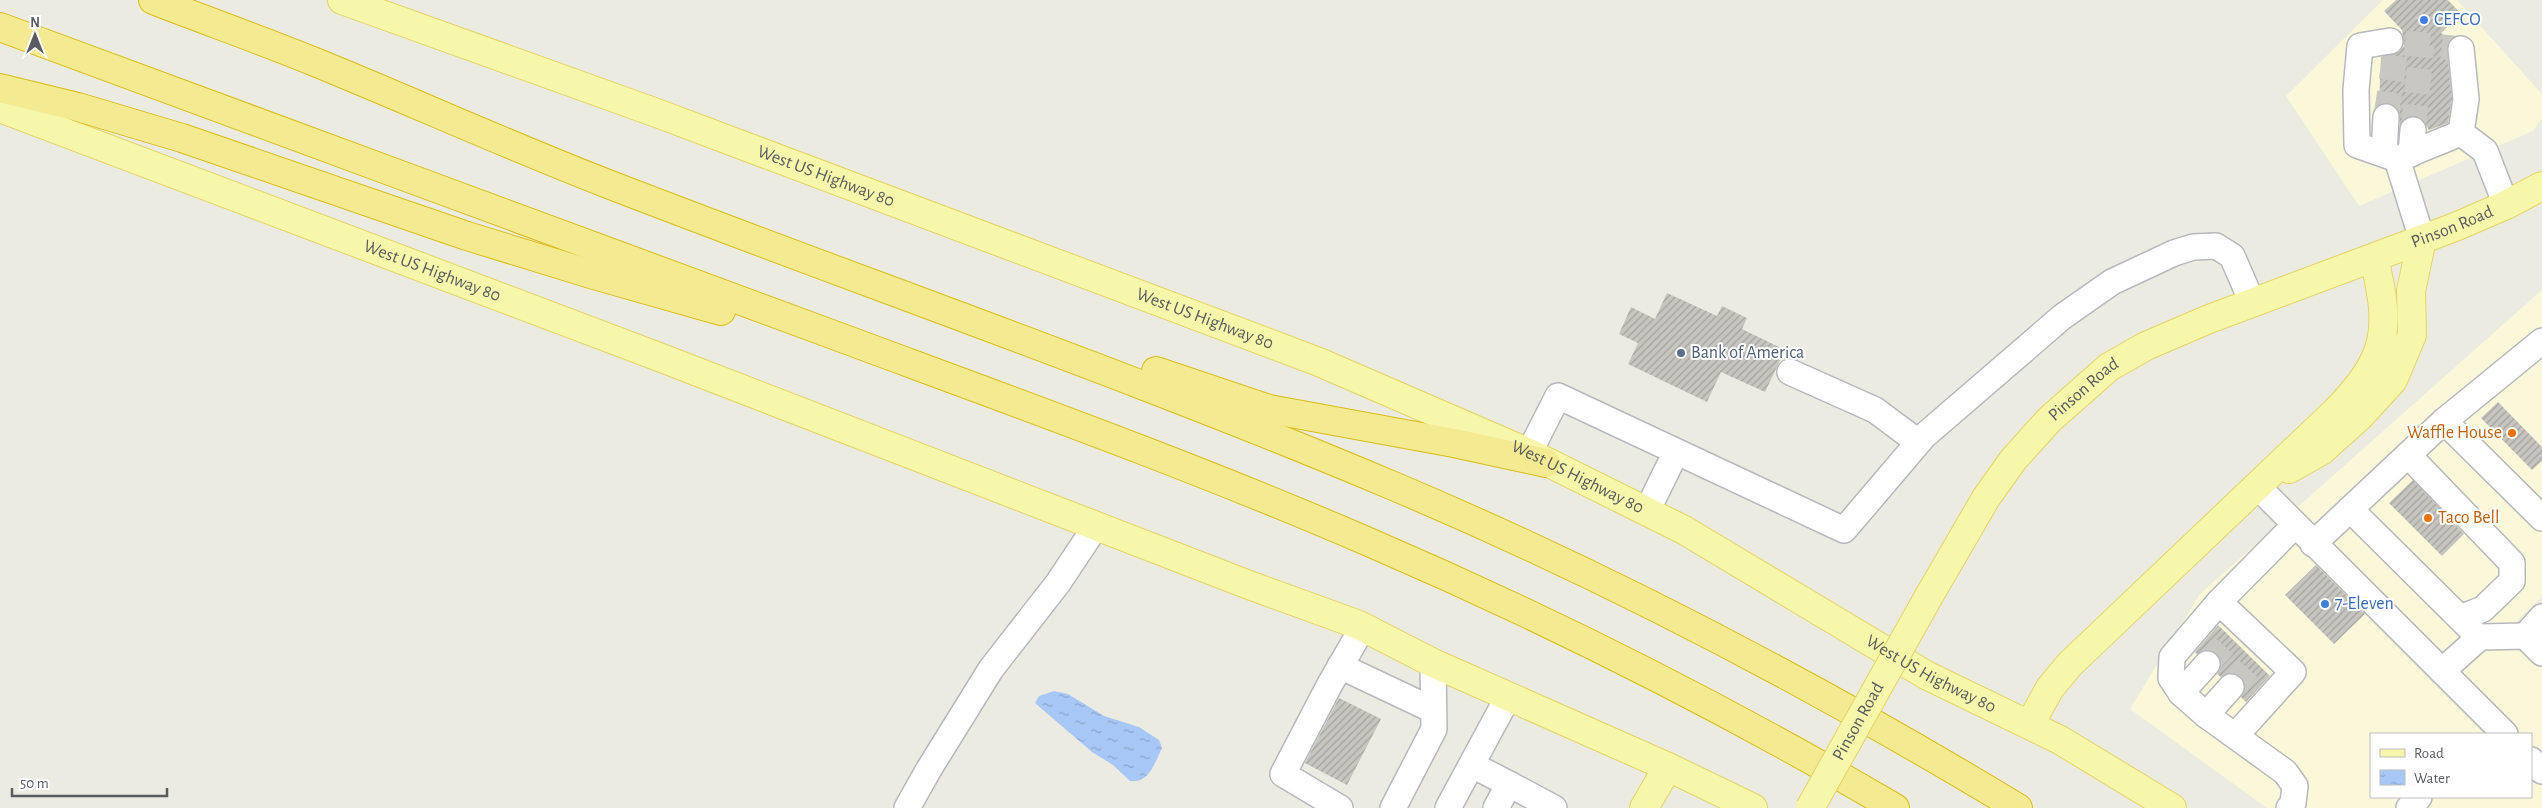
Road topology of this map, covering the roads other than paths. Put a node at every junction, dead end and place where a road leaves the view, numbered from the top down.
1 (153, 0) edge
2 (342, 0) edge
3 (0, 27) edge
4 (2390, 41) tunnel mouth
5 (2461, 49) dead end
6 (0, 88) edge
7 (0, 108) edge
8 (2386, 117) tunnel mouth
9 (2461, 133) junction
10 (2401, 149) junction
11 (2542, 186) edge
12 (2506, 205) junction
13 (2422, 239) junction
14 (2374, 258) junction
15 (2252, 302) junction
16 (1029, 340) junction
17 (2542, 341) edge
18 (1790, 372) dead end
19 (957, 380) junction
20 (2444, 421) junction
21 (1918, 442) junction
22 (1676, 452) junction
23 (2408, 455) junction
24 (1537, 458) junction
25 (2256, 486) junction
26 (2350, 509) junction
27 (1647, 511) junction
28 (2542, 518) edge
29 (1096, 526) junction
30 (2295, 526) junction
31 (2313, 544) junction
32 (2219, 602) junction
33 (2542, 617) edge
34 (2460, 618) junction
35 (1363, 627) junction
36 (2480, 637) junction
37 (2534, 645) edge
38 (1433, 662) junction
39 (2207, 664) tunnel mouth
40 (1340, 666) junction
41 (2442, 672) junction
42 (2231, 687) tunnel mouth
43 (2181, 693) junction
44 (1508, 697) junction
45 (1434, 710) junction
46 (2206, 715) junction
47 (2030, 724) junction
48 (2491, 730) edge
49 (2236, 735) junction
50 (2532, 761) edge
51 (1472, 765) junction
52 (1668, 767) junction
53 (2542, 771) edge
54 (1509, 784) junction
55 (2418, 798) edge
56 (908, 808) edge
57 (1340, 808) edge
58 (1393, 808) edge
59 (1448, 808) edge
60 (1496, 808) edge
61 (1554, 808) edge
62 (1644, 808) edge
63 (1752, 808) edge
64 (1810, 808) edge
65 (1895, 808) edge
66 (2018, 808) edge
67 (2172, 808) edge
68 (2289, 808) edge
69 (2409, 808) edge

1 - 16 highway
2 - 24 main road, West US Highway 80
3 - 19 highway
4 - 10 lane
5 - 9 lane
6 - 19 highway
7 - 29 main road, West US Highway 80
8 - 10 lane
9 - 10 lane
9 - 12 lane
10 - 13 lane
11 - 12 main road, Pinson Road
12 - 13 main road, Pinson Road
13 - 14 main road, Pinson Road
13 - 25 main road
14 - 15 main road, Pinson Road
14 - 25 main road
15 - 21 lane
15 - 64 main road, Pinson Road, bridge
16 - 24 highway
16 - 66 highway
17 - 20 lane
18 - 21 lane
19 - 65 highway
20 - 23 lane
20 - 28 lane
21 - 22 lane
22 - 24 lane
22 - 27 lane
23 - 26 lane
23 - 34 lane
24 - 27 main road, West US Highway 80
25 - 30 lane
25 - 47 main road
26 - 31 lane
26 - 34 lane
27 - 47 main road, West US Highway 80
29 - 35 main road, West US Highway 80
29 - 56 lane
30 - 31 lane
30 - 32 lane
31 - 41 lane
32 - 43 lane
32 - 49 lane
33 - 37 lane
34 - 36 lane
35 - 38 main road, West US Highway 80
35 - 40 lane
36 - 37 lane
36 - 41 lane
38 - 44 main road, West US Highway 80
38 - 45 lane
39 - 43 lane
40 - 45 lane
40 - 57 lane
41 - 48 lane
42 - 46 lane
43 - 46 lane
44 - 51 lane
44 - 52 main road, West US Highway 80
45 - 58 lane
46 - 49 lane
47 - 67 main road, West US Highway 80
49 - 68 lane
50 - 53 lane
51 - 54 lane
51 - 59 lane
52 - 62 main road
52 - 63 main road, West US Highway 80
54 - 60 lane
54 - 61 lane
55 - 69 lane

